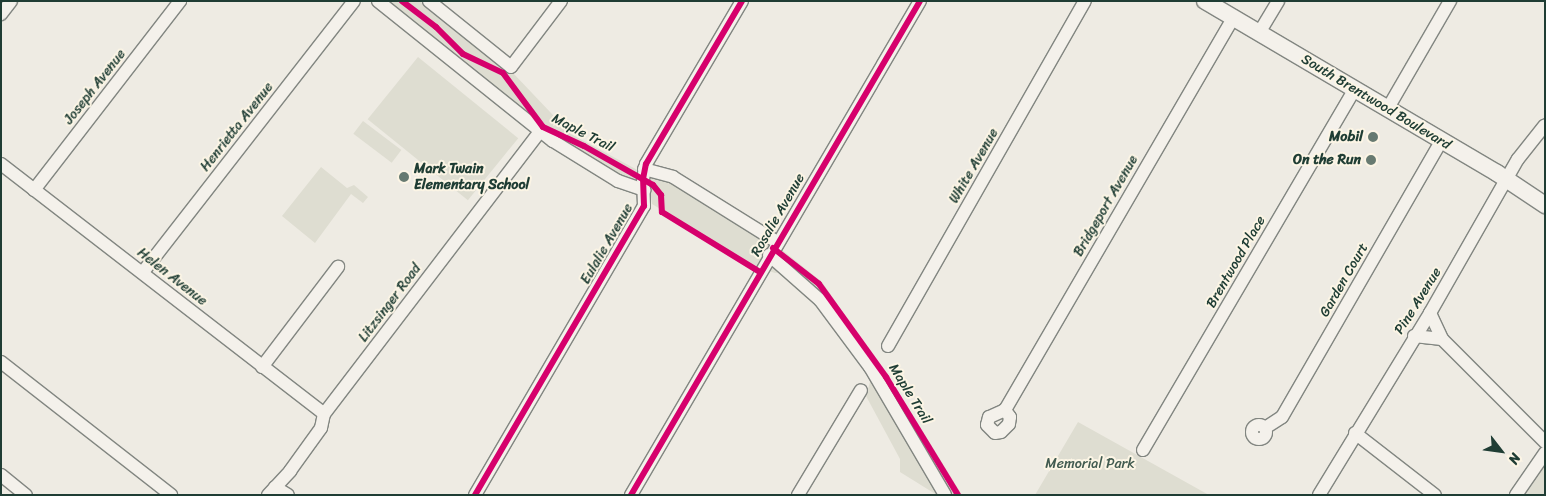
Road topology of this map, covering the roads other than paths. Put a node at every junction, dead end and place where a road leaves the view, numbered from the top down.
1 (11, 1) edge
2 (180, 1) edge
3 (354, 1) edge
4 (378, 1) edge
5 (429, 1) edge
6 (562, 1) edge
7 (742, 1) edge
8 (920, 1) edge
9 (1086, 1) edge
10 (1206, 1) edge
11 (1278, 1) edge
12 (1450, 1) edge
13 (1, 14) edge
14 (1234, 18) junction
15 (1259, 33) junction
16 (1355, 89) junction
17 (1388, 108) junction
18 (1545, 125) edge
19 (540, 131) junction
20 (1442, 140) junction
21 (1, 164) edge
22 (644, 169) junction
23 (1508, 180) junction
24 (34, 190) junction
25 (644, 190) junction
26 (1545, 205) edge
27 (777, 242) junction
28 (769, 255) junction
29 (338, 267) dead end
30 (143, 272) junction
31 (1430, 313) junction
32 (1414, 336) junction
33 (1442, 339) junction
34 (888, 346) dead end
35 (1, 362) edge
36 (262, 367) junction
37 (861, 390) dead end
38 (1005, 410) dead end
39 (324, 414) junction
40 (1265, 428) dead end
41 (1355, 433) junction
42 (1545, 442) edge
43 (1143, 450) dead end
44 (1545, 454) edge
45 (1, 475) edge
46 (271, 491) edge
47 (26, 495) edge
48 (171, 495) edge
49 (288, 495) edge
50 (475, 495) edge
51 (631, 495) edge
52 (798, 495) edge
53 (945, 495) edge
54 (1319, 495) edge
55 (1435, 495) edge
56 (1516, 495) edge

1 - 13 street
2 - 24 street, Joseph Avenue
3 - 30 street, Henrietta Avenue
4 - 19 street
5 - 6 street
7 - 22 street
8 - 27 street, Rosalie Avenue
9 - 34 street, White Avenue
10 - 14 main road, South Brentwood Boulevard
11 - 15 street
12 - 17 street
14 - 15 main road, South Brentwood Boulevard
14 - 38 street, Bridgeport Avenue
15 - 16 main road, South Brentwood Boulevard
16 - 17 main road, South Brentwood Boulevard
16 - 43 street, Brentwood Place
17 - 20 main road, South Brentwood Boulevard
18 - 23 street, Pine Avenue
19 - 25 street
19 - 39 street, Litzsinger Road
20 - 23 main road, South Brentwood Boulevard
20 - 40 street, Garden Court
21 - 24 street, Helen Avenue
22 - 25 street, Eulalie Avenue
22 - 27 street
23 - 26 main road, South Brentwood Boulevard
23 - 31 street, Pine Avenue
24 - 30 street, Helen Avenue
25 - 50 street, Eulalie Avenue
27 - 28 street, Rosalie Avenue
28 - 51 street, Rosalie Avenue
28 - 53 street
29 - 36 street
30 - 36 street, Helen Avenue
31 - 32 street, Pine Avenue
31 - 33 street
32 - 33 street
32 - 41 street, Pine Avenue
33 - 42 street
35 - 48 street
36 - 39 street, Helen Avenue
37 - 52 street
39 - 46 street, Litzsinger Road
41 - 54 street, Pine Avenue
41 - 55 street
44 - 56 street
45 - 47 street
46 - 49 street

